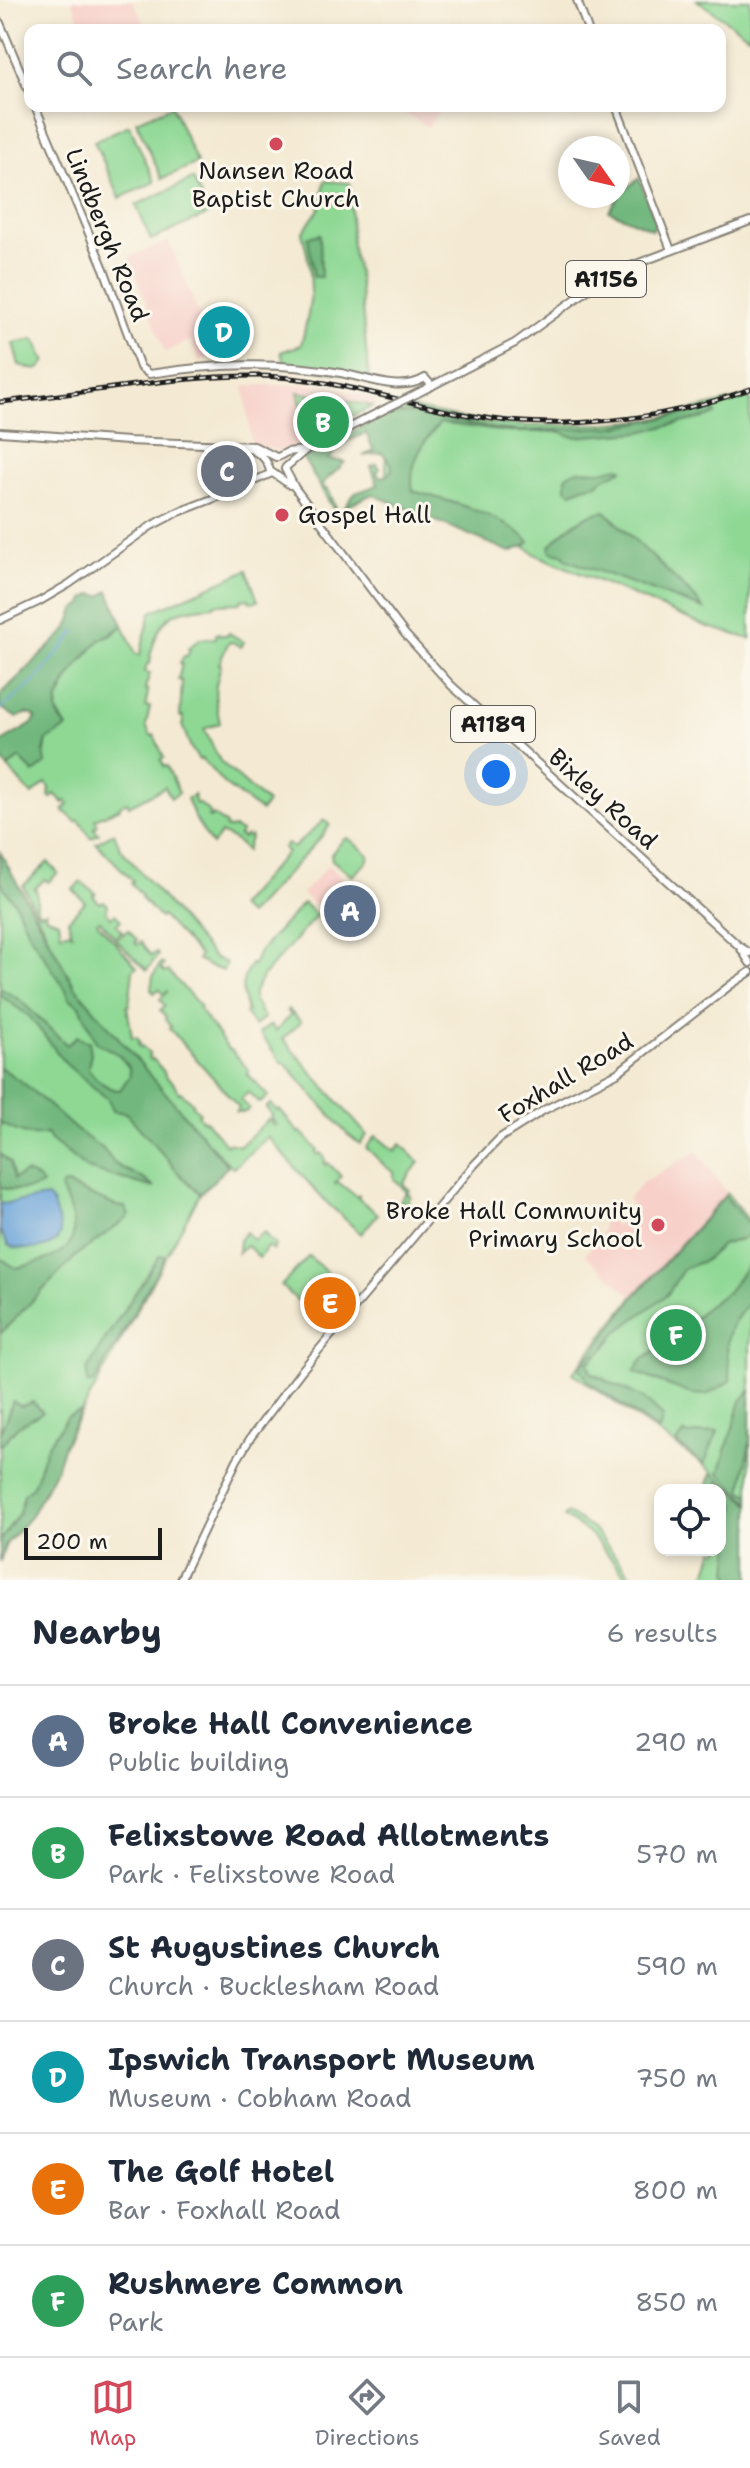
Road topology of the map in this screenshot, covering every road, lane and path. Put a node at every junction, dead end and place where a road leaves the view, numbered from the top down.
1 (577, 0) edge
2 (0, 23) edge
3 (586, 24) edge
4 (24, 80) edge
5 (38, 112) edge
6 (618, 112) edge
7 (750, 221) edge
8 (671, 250) junction
9 (407, 384) junction
10 (432, 386) junction
11 (412, 396) junction
12 (0, 432) edge
13 (247, 447) junction
14 (307, 449) junction
15 (277, 457) junction
16 (286, 468) junction
17 (272, 469) junction
18 (295, 488) junction
19 (0, 620) edge
20 (739, 946) junction
21 (750, 953) edge
22 (750, 964) edge
23 (750, 972) edge
24 (742, 976) junction
25 (180, 1580) edge

1 - 3 street
2 - 4 street
5 - 9 street, Lindbergh Road
6 - 8 street
7 - 8 street, A1156
8 - 10 street, A1156
9 - 10 street
9 - 11 street
10 - 11 street, A1156
11 - 14 street, A1156, bridge
12 - 13 street
13 - 15 street
13 - 17 street, Bixley Road
14 - 15 street, A1156
14 - 16 street, A1156
15 - 16 street, Bixley Road
15 - 17 street
16 - 17 street
16 - 18 street, Bixley Road / A1189
17 - 18 street, Bixley Road / A1189
17 - 19 street
18 - 20 street, Bixley Road / A1189
20 - 21 street, Bixley Road / A1189
20 - 22 street, Bixley Road / A1189
22 - 24 street, Foxhall Road
23 - 24 street, Foxhall Road
24 - 25 street, Foxhall Road

